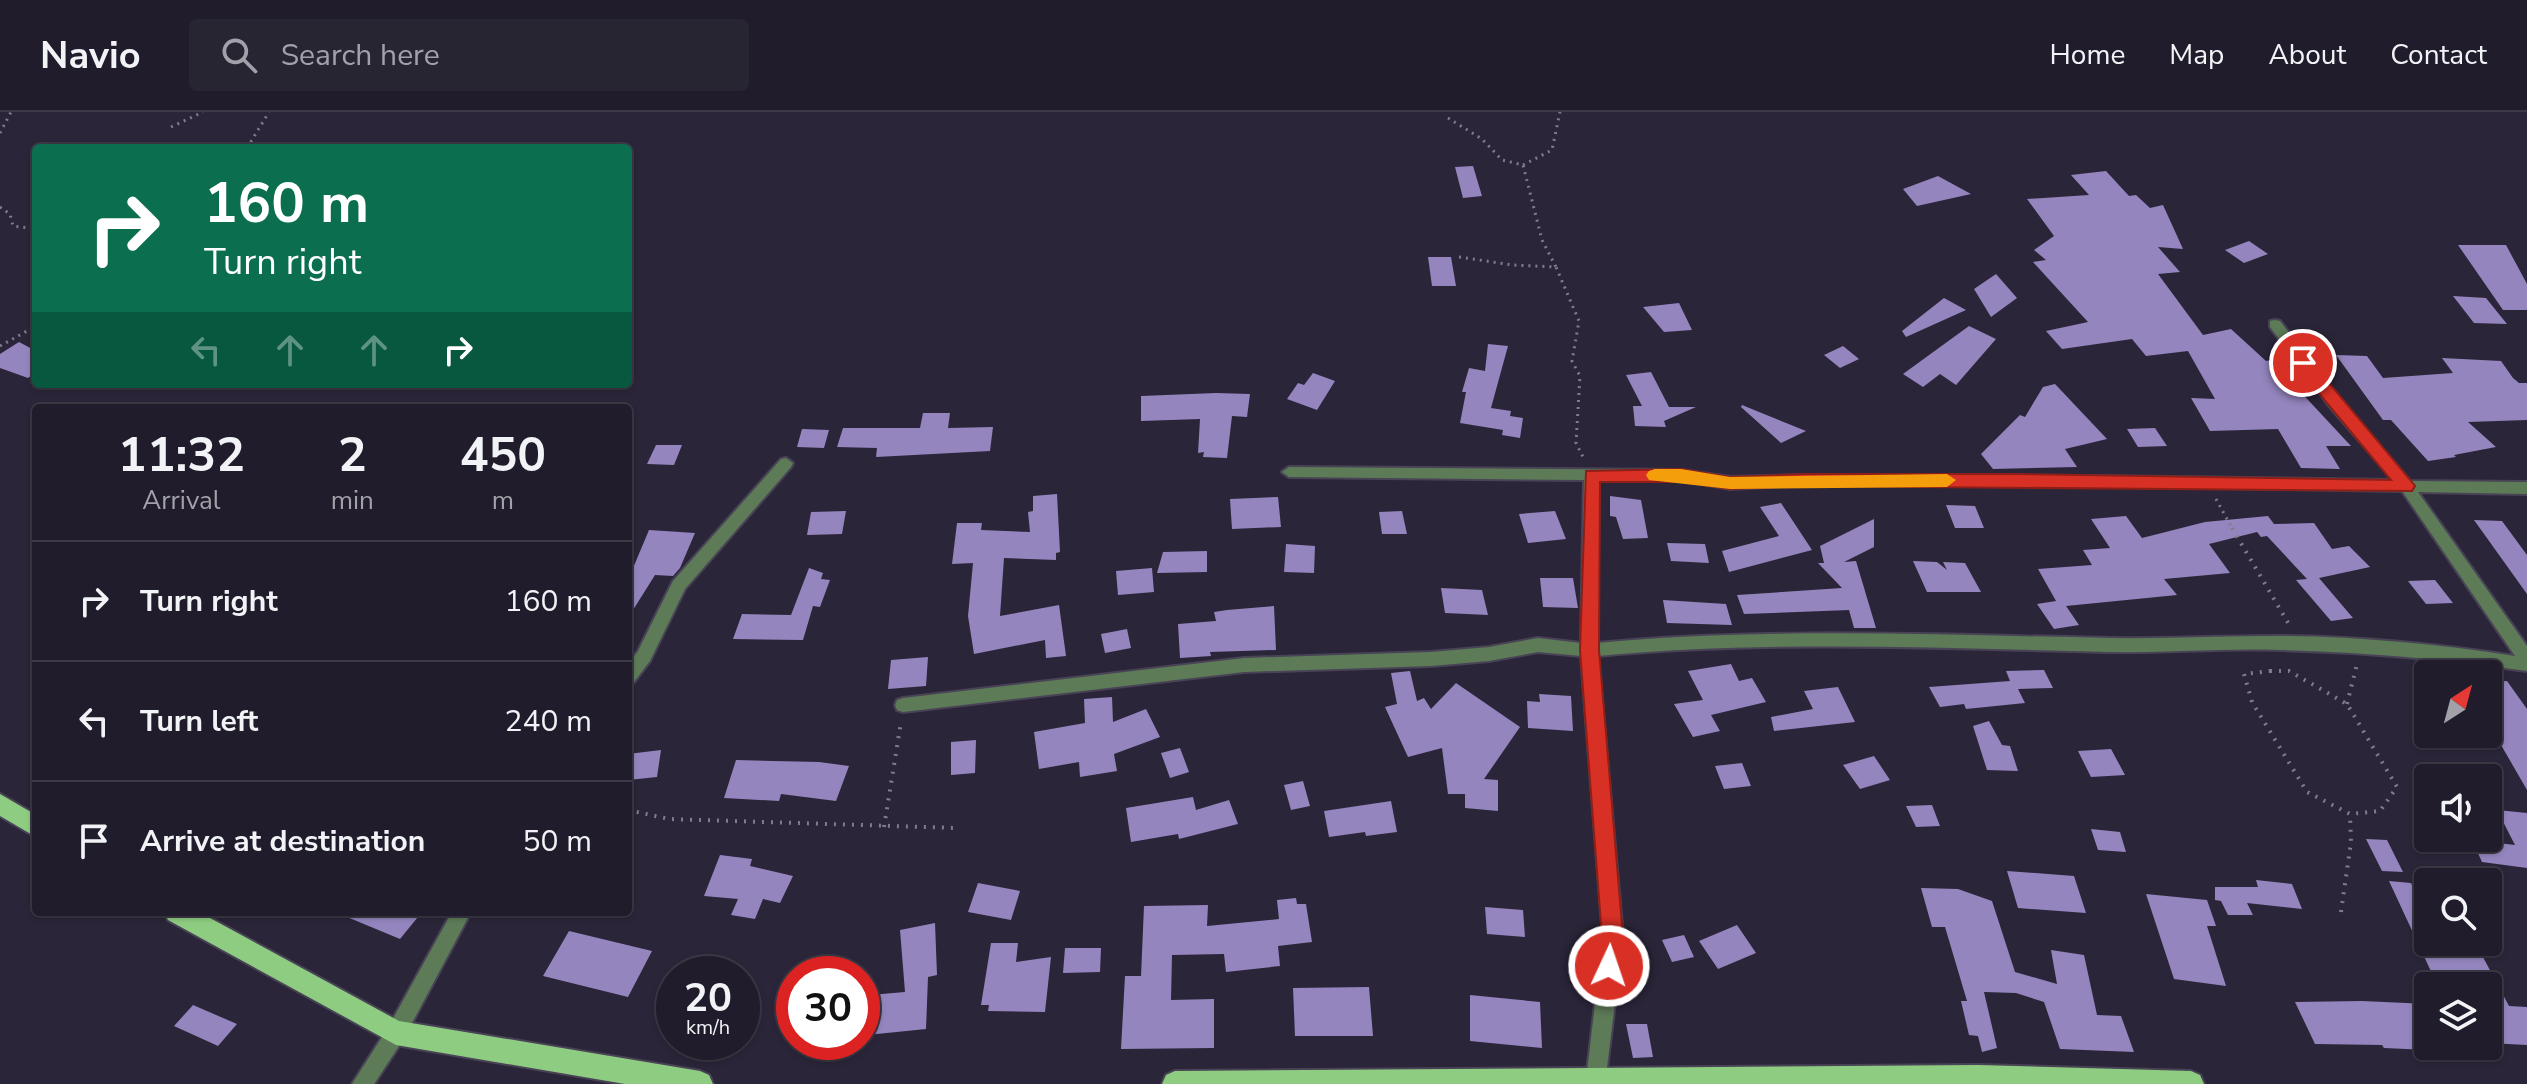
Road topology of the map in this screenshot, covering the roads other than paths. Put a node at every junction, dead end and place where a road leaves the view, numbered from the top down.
1 (2275, 324) dead end
2 (786, 463) dead end
3 (1289, 472) dead end
4 (1592, 476) junction
5 (2406, 486) junction
6 (2527, 488) edge
7 (1589, 650) junction
8 (2527, 662) edge
9 (632, 672) edge
10 (903, 705) road end
11 (0, 804) edge
12 (32, 824) edge
13 (183, 916) edge
14 (460, 916) edge
15 (396, 1033) junction
16 (1596, 1080) junction
17 (1976, 1081) edge
18 (362, 1084) edge
19 (700, 1084) edge
20 (1175, 1084) edge
21 (2191, 1084) edge

1 - 5 street
2 - 9 street
3 - 4 street
4 - 5 street
4 - 7 street
5 - 6 street
5 - 8 street
7 - 8 street
7 - 10 street
7 - 16 street
11 - 12 main road
13 - 15 main road
14 - 15 street
15 - 18 street
15 - 19 main road
16 - 17 main road
16 - 20 main road
17 - 21 main road

